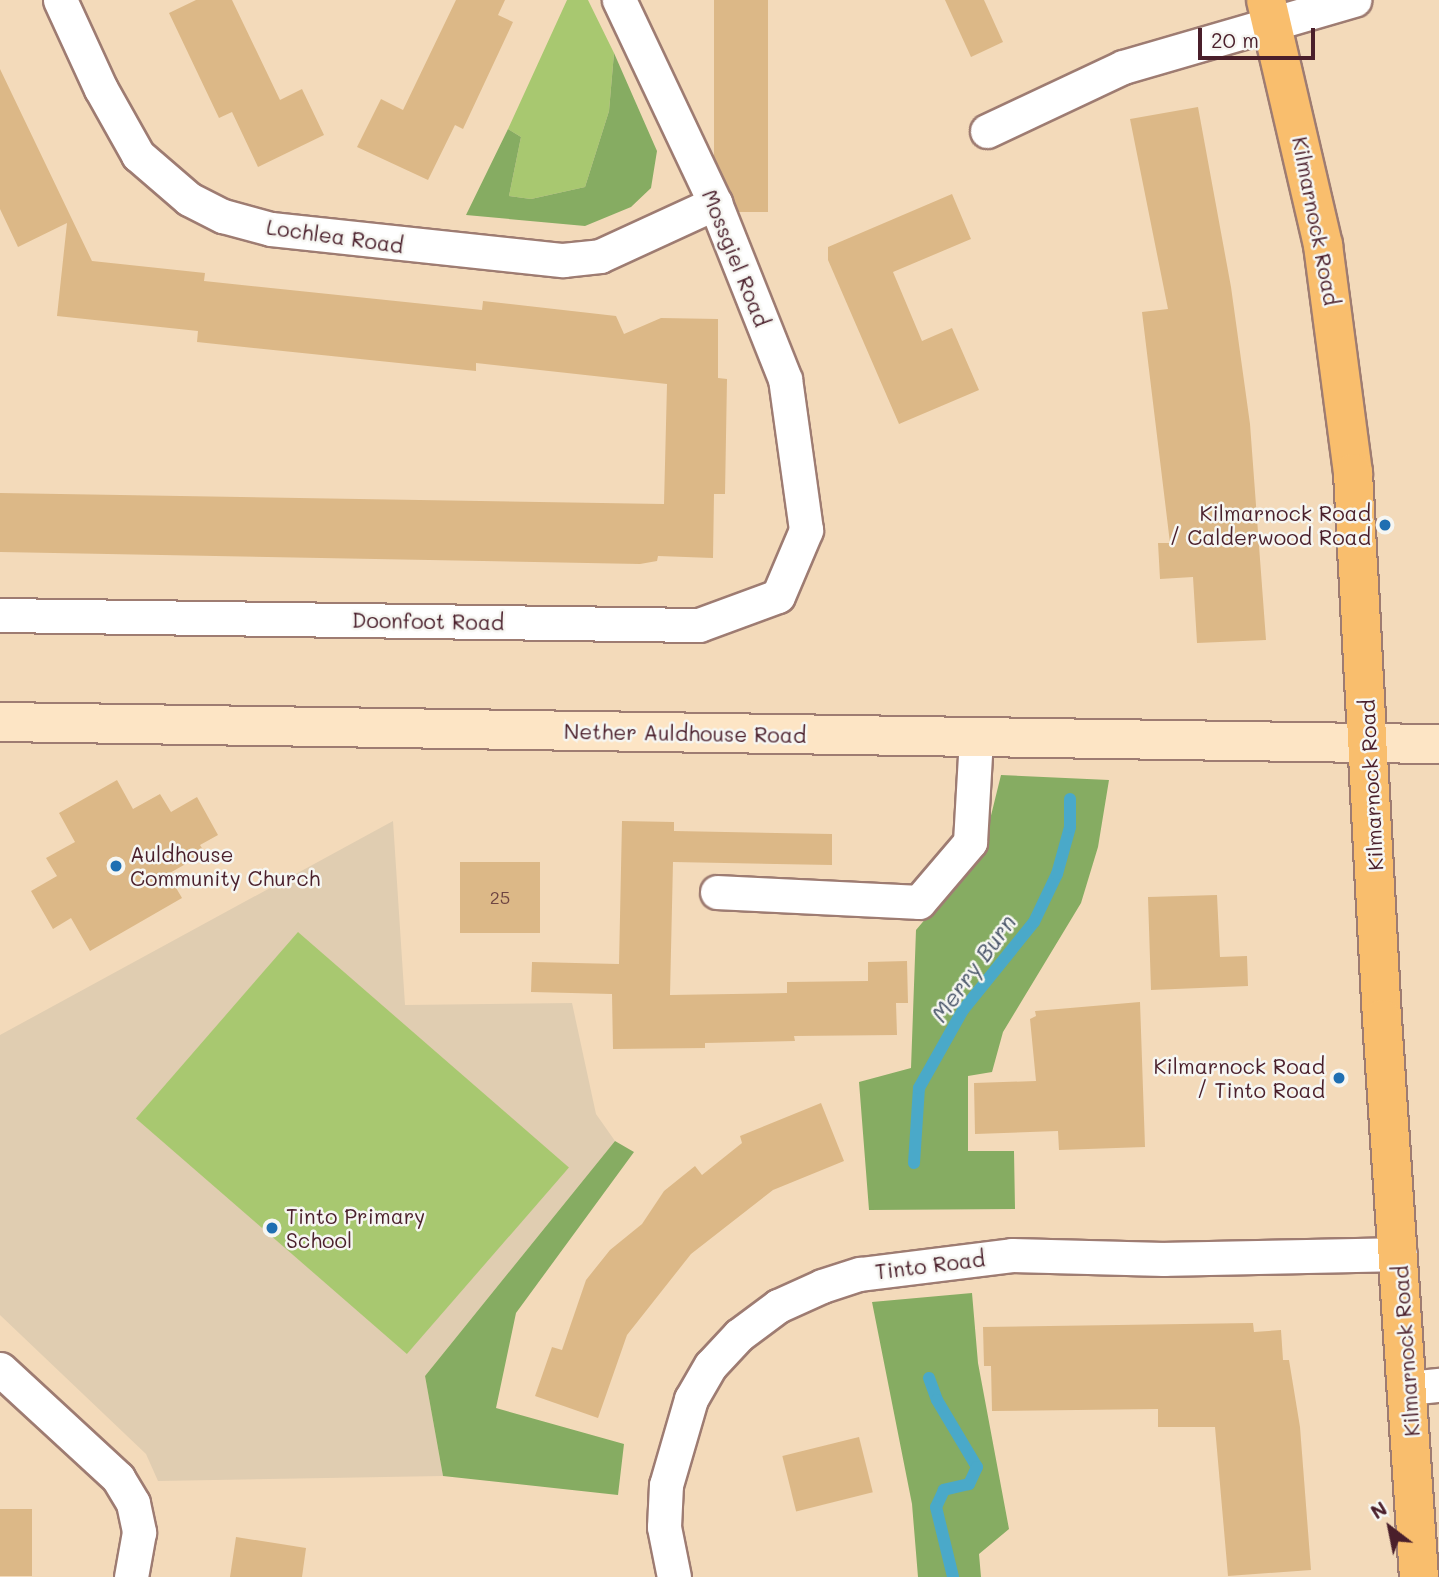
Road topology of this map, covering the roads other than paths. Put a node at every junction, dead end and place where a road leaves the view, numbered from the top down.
1 (60, 0) edge
2 (619, 0) edge
3 (1354, 0) edge
4 (1269, 12) edge
5 (987, 131) dead end
6 (715, 203) junction
7 (806, 530) joint
8 (0, 615) edge
9 (0, 722) edge
10 (976, 737) junction
11 (1370, 744) junction
12 (1439, 744) edge
13 (717, 892) dead end
14 (1399, 1254) junction
15 (0, 1369) edge
16 (1424, 1387) edge
17 (131, 1577) edge
18 (674, 1577) edge
19 (1419, 1577) edge

1 - 6 street, Lochlea Road
2 - 6 street, Mossgiel Road
3 - 4 street
4 - 5 street
4 - 11 main road, Kilmarnock Road
6 - 7 street, Mossgiel Road
7 - 8 street, Doonfoot Road
9 - 10 main road, Nether Auldhouse Road
10 - 11 main road, Nether Auldhouse Road
10 - 13 street
11 - 12 main road, Nether Auldhouse Road
11 - 14 main road, Kilmarnock Road
14 - 16 main road, Kilmarnock Road
14 - 18 street, Tinto Road
15 - 17 street
16 - 19 main road, Kilmarnock Road

